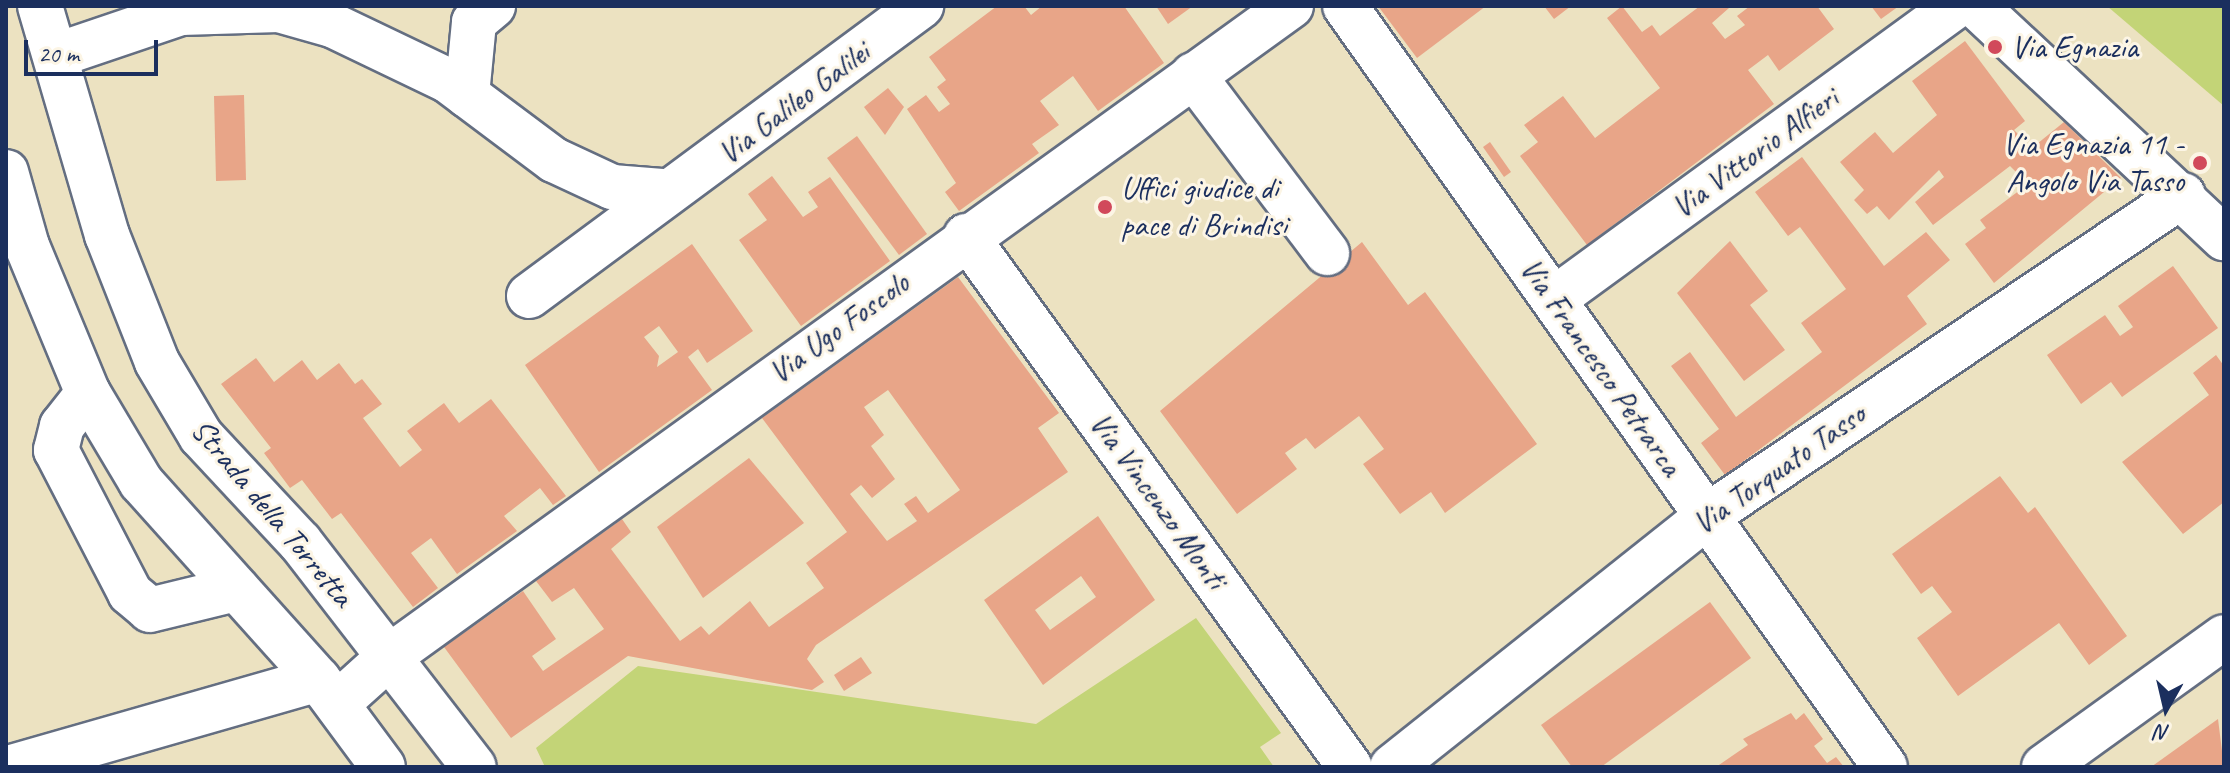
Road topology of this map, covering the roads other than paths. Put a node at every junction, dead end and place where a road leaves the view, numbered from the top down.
1 (40, 6) edge
2 (493, 6) edge
3 (921, 6) edge
4 (1291, 6) edge
5 (1345, 6) edge
6 (1956, 6) edge
7 (1976, 6) edge
8 (57, 55) junction
9 (1193, 75) junction
10 (467, 95) junction
11 (6, 172) edge
12 (662, 191) junction
13 (2183, 195) junction
14 (966, 236) junction
15 (2224, 238) edge
16 (1327, 253) dead end
17 (529, 296) dead end
18 (1554, 299) junction
19 (88, 393) junction
20 (1707, 516) junction
21 (236, 589) junction
22 (2224, 637) edge
23 (390, 656) junction
24 (328, 691) junction
25 (12, 767) edge
26 (383, 767) edge
27 (474, 767) edge
28 (1350, 767) edge
29 (1392, 767) edge
30 (1885, 767) edge
31 (2044, 767) edge

1 - 8 street, Strada della Torretta
2 - 10 street
3 - 12 street, Via Galileo Galilei
4 - 9 street, Via Ugo Foscolo
5 - 18 street, Via Francesco Petrarca
6 - 18 street, Via Vittorio Alfieri
7 - 13 street
8 - 10 street
8 - 23 street, Strada della Torretta
9 - 14 street, Via Ugo Foscolo
9 - 16 street
10 - 12 street
11 - 19 street
12 - 17 street, Via Galileo Galilei
13 - 15 street
13 - 20 street, Via Torquato Tasso
14 - 23 street, Via Ugo Foscolo
14 - 28 street, Via Vincenzo Monti
18 - 20 street, Via Francesco Petrarca
19 - 21 street
19 - 21 street
20 - 29 street, Via Torquato Tasso
20 - 30 street, Via Francesco Petrarca
21 - 24 street
22 - 31 street
23 - 24 street, Via Ugo Foscolo
23 - 27 street, Strada della Torretta
24 - 25 street
24 - 26 street

